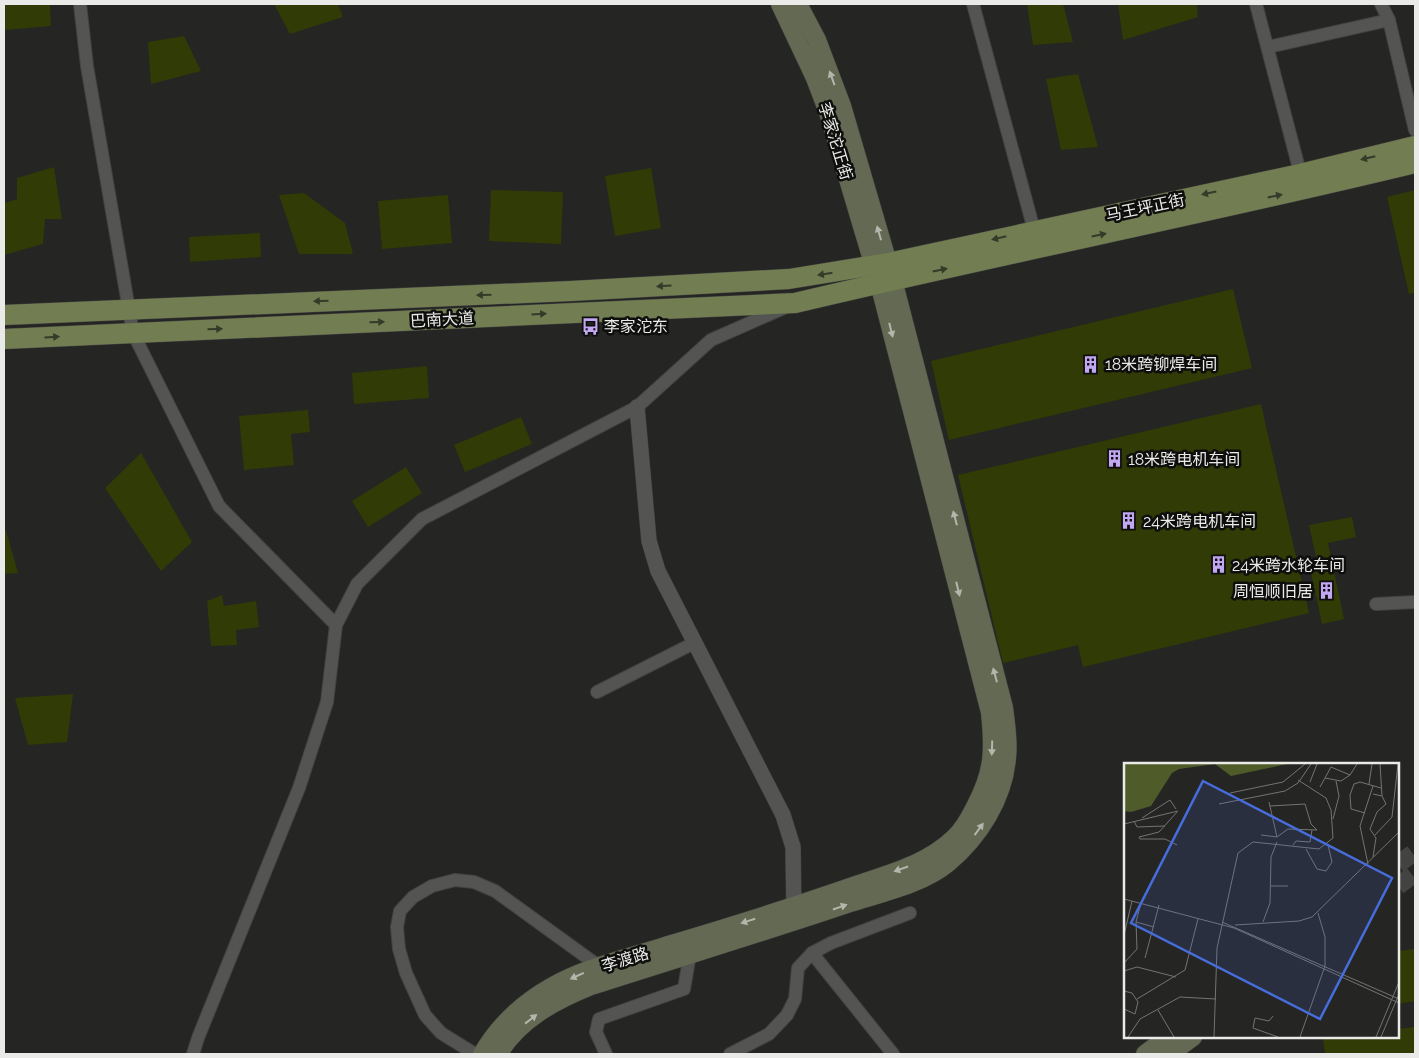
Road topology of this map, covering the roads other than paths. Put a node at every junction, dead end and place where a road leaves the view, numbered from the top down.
1 (80, 4) edge
2 (780, 4) edge
3 (798, 4) edge
4 (974, 4) edge
5 (1256, 4) edge
6 (1381, 4) edge
7 (1389, 20) junction
8 (1268, 47) junction
9 (1415, 130) edge
10 (1415, 146) edge
11 (1415, 163) edge
12 (1302, 182) junction
13 (1034, 230) junction
14 (883, 273) junction
15 (795, 303) junction
16 (128, 309) junction
17 (4, 316) edge
18 (133, 333) junction
19 (4, 339) edge
20 (637, 406) junction
21 (1415, 602) edge
22 (1376, 604) dead end
23 (336, 625) junction
24 (694, 643) junction
25 (597, 692) dead end
26 (794, 914) junction
27 (910, 914) dead end
28 (812, 953) junction
29 (690, 954) junction
30 (600, 967) junction
31 (1167, 1038) edge
32 (1192, 1038) edge
33 (193, 1054) edge
34 (476, 1054) edge
35 (482, 1054) edge
36 (498, 1054) edge
37 (606, 1054) edge
38 (730, 1054) edge
39 (893, 1054) edge
40 (1145, 1054) edge
41 (1170, 1054) edge

1 - 16 street
2 - 14 main road, 李家沱正街
14 -> 3 main road, 李家沱正街
4 - 13 street
5 - 8 street
6 - 7 street
7 - 8 street
7 - 9 street
8 - 12 street
10 -> 12 main road, 马王坪正街
11 - 12 main road, 马王坪正街
12 -> 13 main road, 马王坪正街
14 -> 12 main road, 马王坪正街
13 -> 14 main road, 马王坪正街
14 - 15 main road, 巴南大道
14 -> 16 main road, 巴南大道
14 - 26 main road
18 -> 15 main road, 巴南大道
15 - 20 street
16 - 17 main road, 巴南大道
16 - 18 street
19 -> 18 main road, 巴南大道
18 - 23 street
20 - 23 street
20 - 24 street
21 - 22 street
23 - 33 street
24 - 25 street
24 - 26 street
26 - 29 main road, 李渡路
26 -> 30 main road, 李渡路
27 - 28 street
28 - 38 street
28 - 39 street
36 -> 29 main road, 李渡路
29 - 37 street
30 - 34 street
30 -> 35 main road, 李渡路
31 - 40 main road
32 - 41 main road

